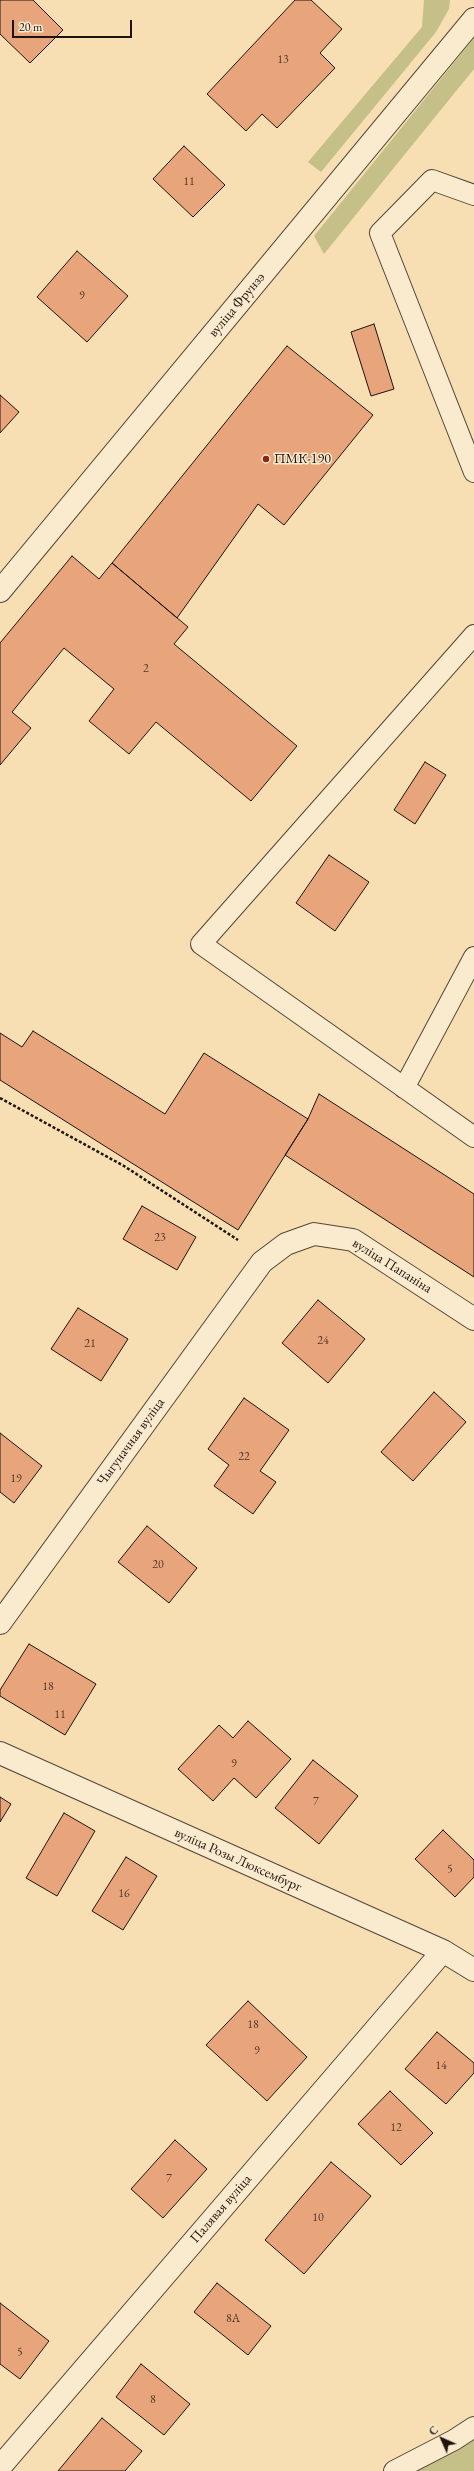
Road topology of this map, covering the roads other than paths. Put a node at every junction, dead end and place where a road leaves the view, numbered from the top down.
1 (474, 19) edge
2 (474, 195) edge
3 (474, 472) edge
4 (0, 591) edge
5 (474, 636) edge
6 (474, 956) edge
7 (404, 1088) junction
8 (474, 1137) edge
9 (262, 1262) joint
10 (474, 1319) edge
11 (0, 1623) edge
12 (0, 1753) edge
13 (443, 1952) junction
14 (474, 1970) edge
15 (474, 2427) edge
16 (0, 2467) edge
17 (394, 2471) edge

1 - 4 street, вуліца Фрунзэ
2 - 3 lane
5 - 7 lane
6 - 7 lane
7 - 8 lane
9 - 10 street, вуліца Папаніна
9 - 11 street, Чыгуначная вуліца
12 - 13 street, вуліца Розы Люксембург
13 - 14 street, вуліца Розы Люксембург
13 - 16 street, Палявая вуліца
15 - 17 lane

